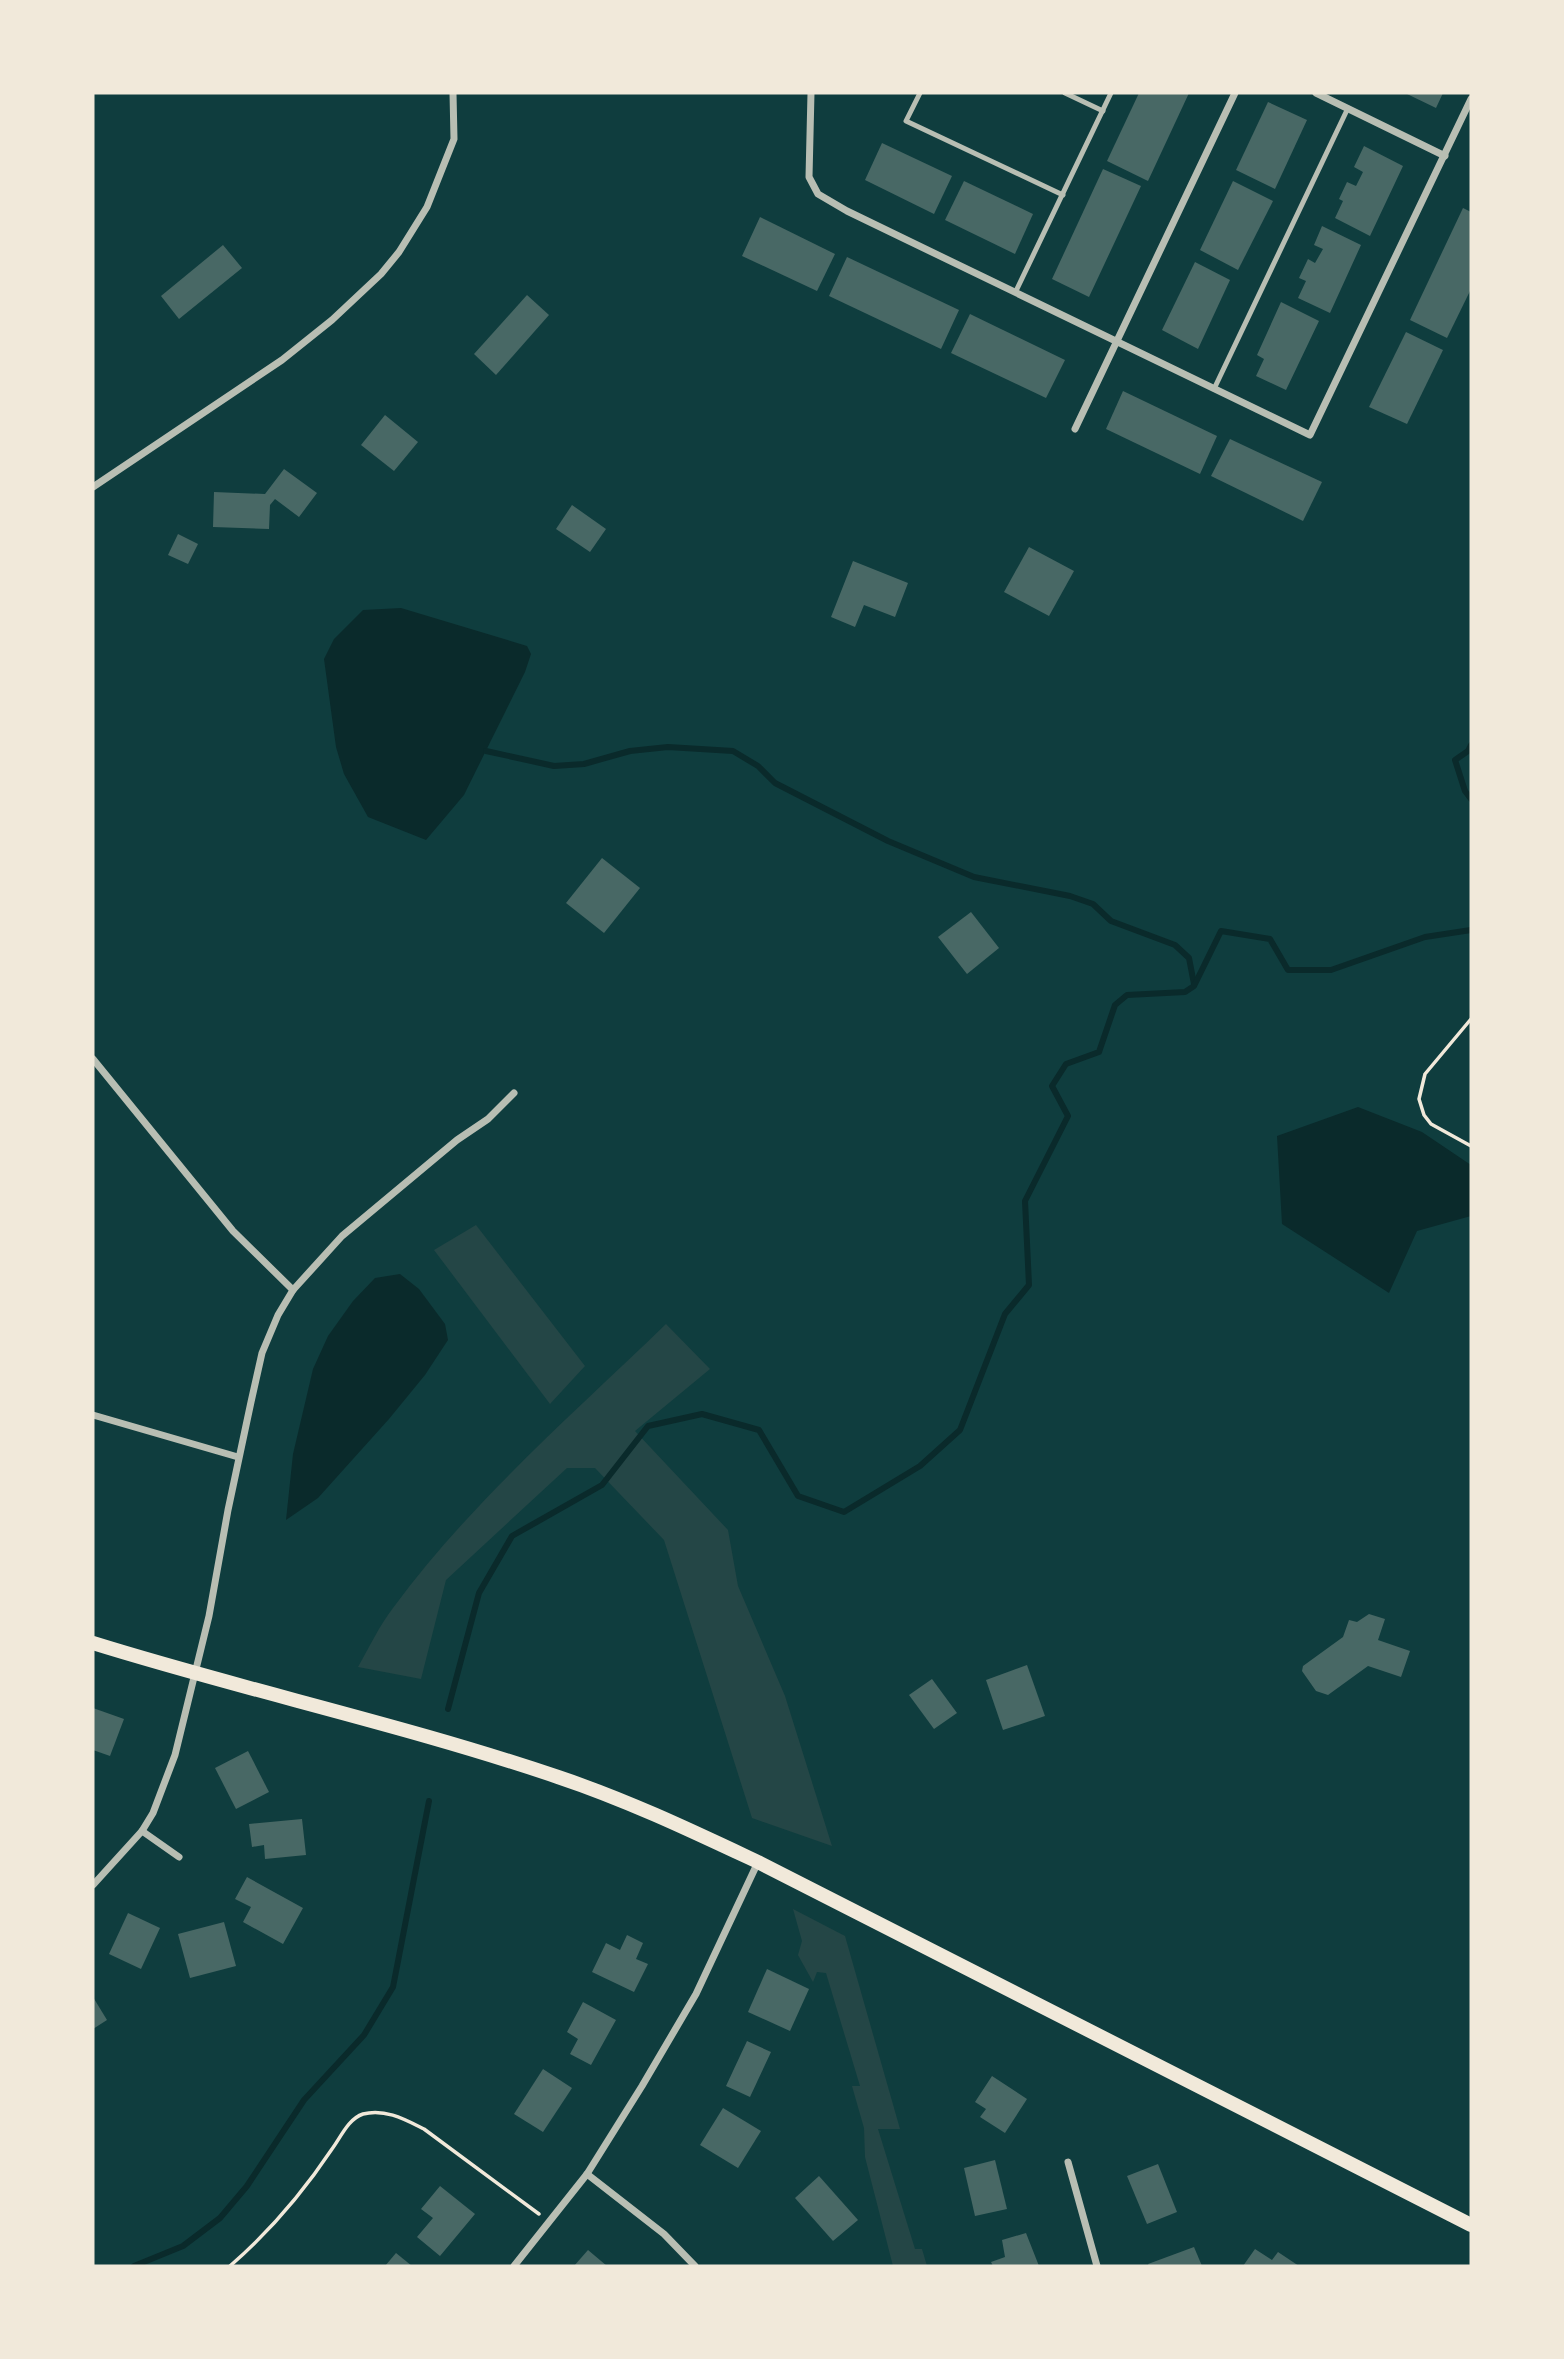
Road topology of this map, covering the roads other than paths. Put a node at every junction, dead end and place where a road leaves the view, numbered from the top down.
1 (453, 93) edge
2 (811, 93) edge
3 (920, 93) edge
4 (1065, 93) edge
5 (1111, 93) edge
6 (1235, 93) edge
7 (1315, 93) edge
8 (1471, 99) edge
9 (1348, 108) junction
10 (1103, 111) junction
11 (1445, 156) junction
12 (1063, 195) junction
13 (1016, 291) junction
14 (1116, 341) junction
15 (1214, 389) junction
16 (1075, 429) dead end
17 (93, 488) edge
18 (93, 1059) edge
19 (514, 1093) dead end
20 (293, 1290) junction
21 (93, 1415) edge
22 (238, 1457) junction
23 (93, 1643) edge
24 (197, 1672) junction
25 (142, 1831) junction
26 (179, 1857) dead end
27 (758, 1862) junction
28 (93, 1885) edge
29 (1068, 2162) dead end
30 (587, 2174) junction
31 (1471, 2225) edge
32 (514, 2266) edge
33 (695, 2266) edge
34 (1097, 2266) edge

1 - 17 street
2 - 13 street
3 - 12 lane
4 - 10 lane
5 - 10 lane
6 - 14 street
7 - 9 street
8 - 11 street
9 - 11 street
9 - 15 lane
10 - 12 lane
11 - 15 street
12 - 13 lane
13 - 14 street
14 - 15 street
14 - 16 street
18 - 20 street
19 - 20 street
20 - 22 street
21 - 22 street
22 - 24 street
23 - 24 main road
24 - 25 street
24 - 27 main road
25 - 26 street
25 - 28 street
27 - 30 street
27 - 31 main road
29 - 34 street
30 - 32 street
30 - 33 street

